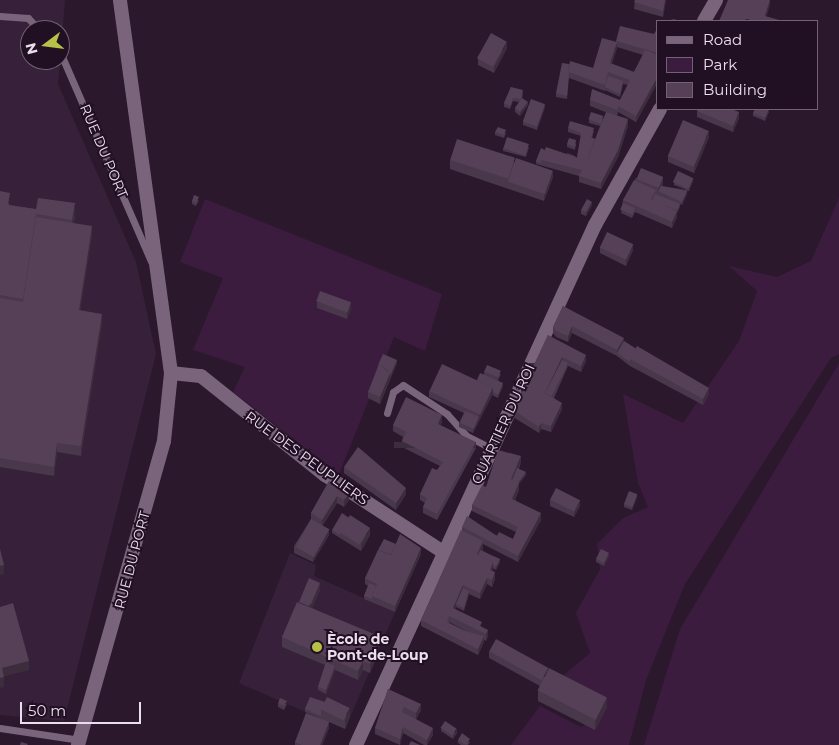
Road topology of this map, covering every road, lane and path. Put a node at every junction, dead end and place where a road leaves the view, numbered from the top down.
1 (120, 0) edge
2 (716, 0) edge
3 (0, 16) edge
4 (30, 20) edge
5 (705, 20) edge
6 (68, 70) edge
7 (659, 110) edge
8 (159, 279) junction
9 (171, 373) junction
10 (387, 413) dead end
11 (492, 449) junction
12 (443, 552) junction
13 (0, 728) edge
14 (79, 742) edge
15 (356, 745) edge

1 - 8 street, RUE DU PORT
2 - 5 street
3 - 4 lane
6 - 8 lane, RUE DU PORT
7 - 11 street, QUARTIER DU ROI
8 - 9 street, RUE DU PORT
9 - 12 street, RUE DES PEUPLIERS
9 - 14 street, RUE DU PORT
10 - 11 lane
11 - 12 street, QUARTIER DU ROI
12 - 15 street, QUARTIER DU ROI
13 - 14 lane

